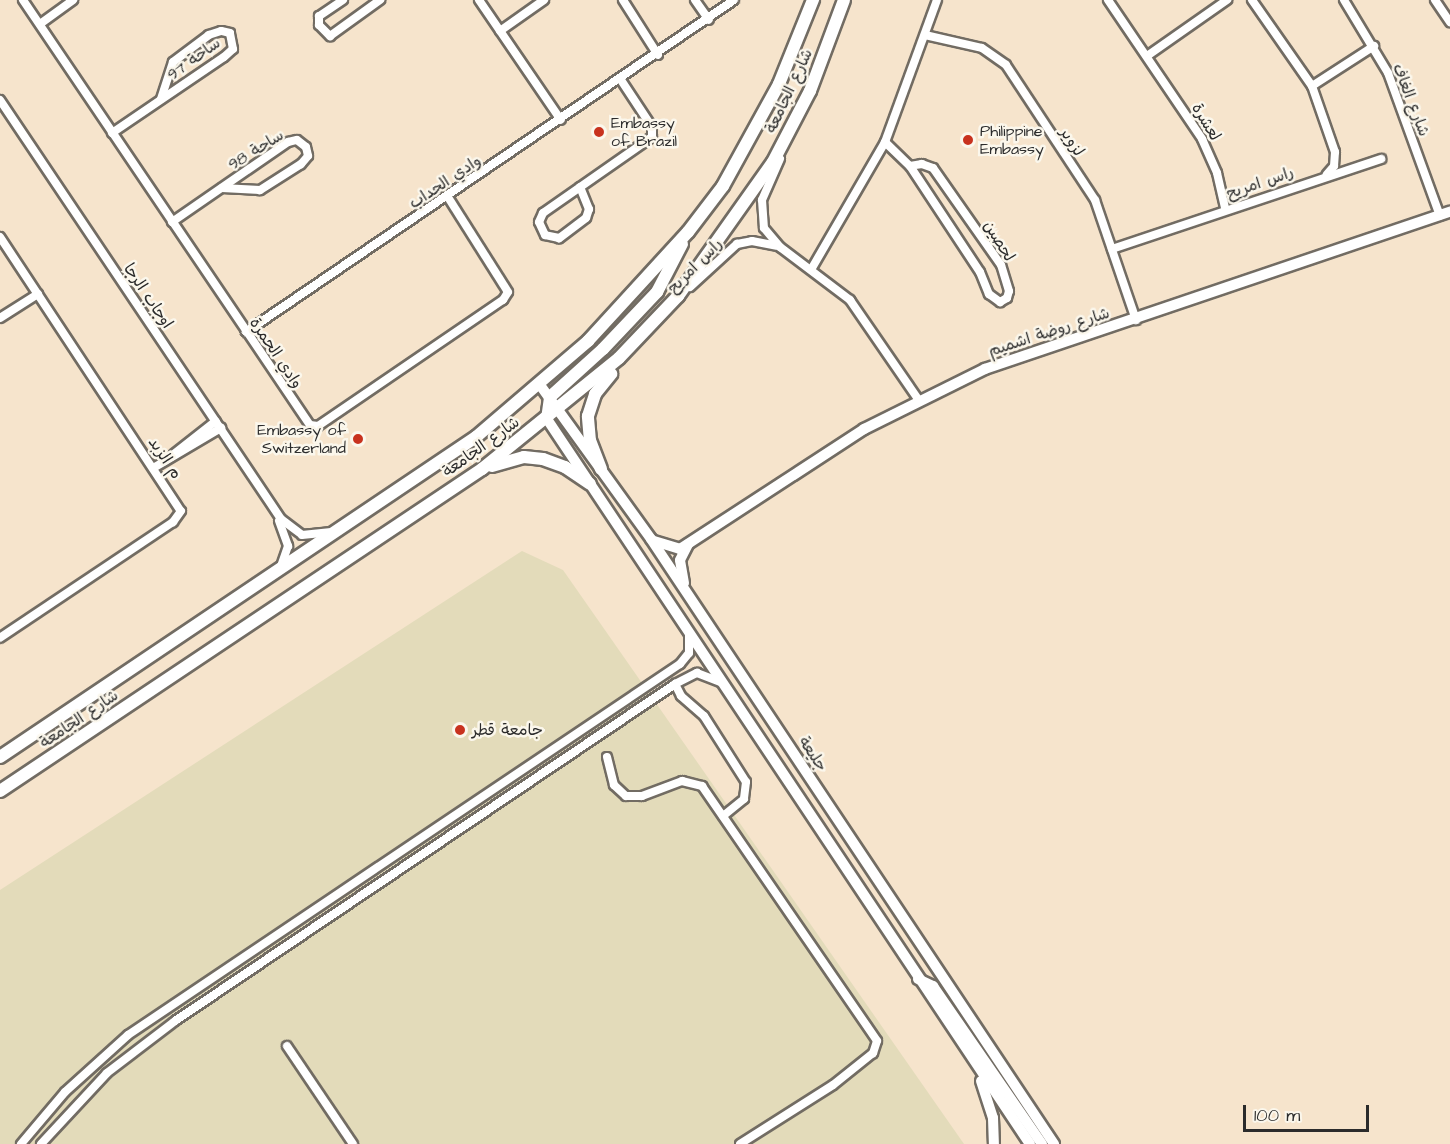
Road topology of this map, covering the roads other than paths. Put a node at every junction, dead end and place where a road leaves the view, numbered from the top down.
1 (23, 0) edge
2 (73, 0) edge
3 (343, 0) edge
4 (380, 0) edge
5 (479, 0) edge
6 (544, 0) edge
7 (622, 0) edge
8 (695, 0) edge
9 (734, 0) edge
10 (813, 0) edge
11 (844, 0) edge
12 (937, 0) edge
13 (1108, 0) edge
14 (1227, 0) edge
15 (1252, 0) edge
16 (1344, 0) edge
17 (1435, 0) edge
18 (709, 20) junction
19 (1450, 22) edge
20 (40, 24) junction
21 (500, 31) junction
22 (926, 35) junction
23 (1374, 46) junction
24 (658, 55) junction
25 (1147, 56) junction
26 (621, 80) junction
27 (1312, 86) junction
28 (161, 99) junction
29 (0, 100) edge
30 (561, 120) junction
31 (112, 133) junction
32 (784, 142) junction
33 (885, 142) junction
34 (1381, 159) dead end
35 (910, 166) junction
36 (1327, 174) junction
37 (580, 187) junction
38 (222, 188) junction
39 (448, 196) junction
40 (1225, 209) junction
41 (1445, 214) edge
42 (172, 222) junction
43 (688, 232) junction
44 (0, 237) edge
45 (780, 247) junction
46 (1112, 249) junction
47 (812, 268) junction
48 (38, 294) junction
49 (665, 311) junction
50 (0, 318) edge
51 (1136, 320) junction
52 (246, 332) junction
53 (619, 358) junction
54 (540, 385) junction
55 (550, 396) junction
56 (918, 399) junction
57 (560, 409) junction
58 (547, 419) junction
59 (216, 421) junction
60 (221, 428) junction
61 (173, 455) junction
62 (155, 467) junction
63 (482, 469) junction
64 (601, 469) junction
65 (590, 484) junction
66 (273, 508) junction
67 (345, 525) junction
68 (651, 539) junction
69 (688, 544) junction
70 (261, 582) junction
71 (688, 594) junction
72 (689, 633) junction
73 (0, 638) edge
74 (655, 680) junction
75 (675, 684) junction
76 (723, 684) junction
77 (663, 692) junction
78 (0, 757) edge
79 (607, 757) dead end
80 (0, 791) edge
81 (723, 816) junction
82 (918, 979) junction
83 (287, 1046) dead end
84 (976, 1066) junction
85 (1041, 1142) edge
86 (21, 1144) edge
87 (41, 1144) edge
88 (353, 1144) edge
89 (740, 1144) edge
90 (994, 1144) edge

1 - 20 street, وادي الحمرة
2 - 20 street
3 - 4 street
5 - 21 street
6 - 21 street
7 - 24 street
8 - 18 street
9 - 18 street, وادي الحداب
10 - 43 main road, شارع الجامعة
11 - 32 main road, شارع الجامعة
12 - 22 street
13 - 25 street, لعشرة
14 - 25 street
15 - 27 street
16 - 23 street, شارع الغاف
17 - 19 street
18 - 24 street, وادي الحداب
20 - 31 street, وادي الحمرة
21 - 30 street
22 - 33 street
22 - 46 street, لزوير
23 - 27 street
23 - 41 street, شارع الغاف
24 - 26 street, وادي الحداب
25 - 40 street, لعشرة
26 - 30 street, وادي الحداب
26 - 37 street
27 - 36 street
28 - 28 street, ساحة 97
28 - 31 street, ساحة 97
29 - 59 street, اوجاب الرجا
30 - 39 street, وادي الحداب
31 - 42 street, وادي الحمرة
32 - 45 street, راس امريح
32 - 49 main road, شارع الجامعة
33 - 35 street, لحصين
33 - 47 street
34 - 36 street, راس امريح
35 - 35 street, لحصين
36 - 40 street, راس امريح
37 - 37 street
38 - 38 street, ساحة 98
38 - 42 street, ساحة 98
39 - 52 street, وادي الحداب
39 - 52 street, وادي الحمرة
40 - 46 street, راس امريح
41 - 51 main road, شارع روضة اشميم
42 - 52 street, وادي الحمرة
43 - 54 main road, شارع الجامعة
43 - 55 main road
44 - 48 street, م الزبد
45 - 47 street, راس امريح
45 - 49 street, راس امريح
46 - 51 street, لزوير
47 - 56 street, راس امريح
48 - 50 street
48 - 62 street, م الزبد
49 - 53 main road, شارع الجامعة
51 - 56 main road, شارع روضة اشميم
53 - 57 main road, شارع الجامعة
53 - 64 main road
54 - 55 main road, جليعة
54 - 67 main road, شارع الجامعة
55 - 57 main road, جليعة
55 - 58 main road
56 - 69 main road, شارع روضة اشميم
57 - 58 main road, شارع الجامعة
57 - 64 main road, جليعة
58 - 63 main road, شارع الجامعة
58 - 65 main road
59 - 60 street, اوجاب الرجا
59 - 61 street
60 - 61 street
60 - 66 street, اوجاب الرجا
61 - 62 street
62 - 73 street, م الزبد
63 - 65 main road
63 - 80 main road, شارع الجامعة
64 - 68 main road, جليعة
65 - 72 main road
66 - 67 street, اوجاب الرجا
66 - 70 street, اوجاب الرجا
67 - 70 main road, شارع الجامعة
68 - 69 main road
68 - 71 main road, جليعة
69 - 71 main road
70 - 78 main road, شارع الجامعة
71 - 85 main road, جليعة
72 - 74 street
72 - 76 main road
74 - 77 street
74 - 86 street
75 - 76 street
75 - 77 street
75 - 81 street
76 - 82 main road
77 - 87 street
79 - 81 street
81 - 89 street
82 - 84 main road
82 - 85 main road
83 - 88 street
84 - 85 main road
84 - 90 main road

